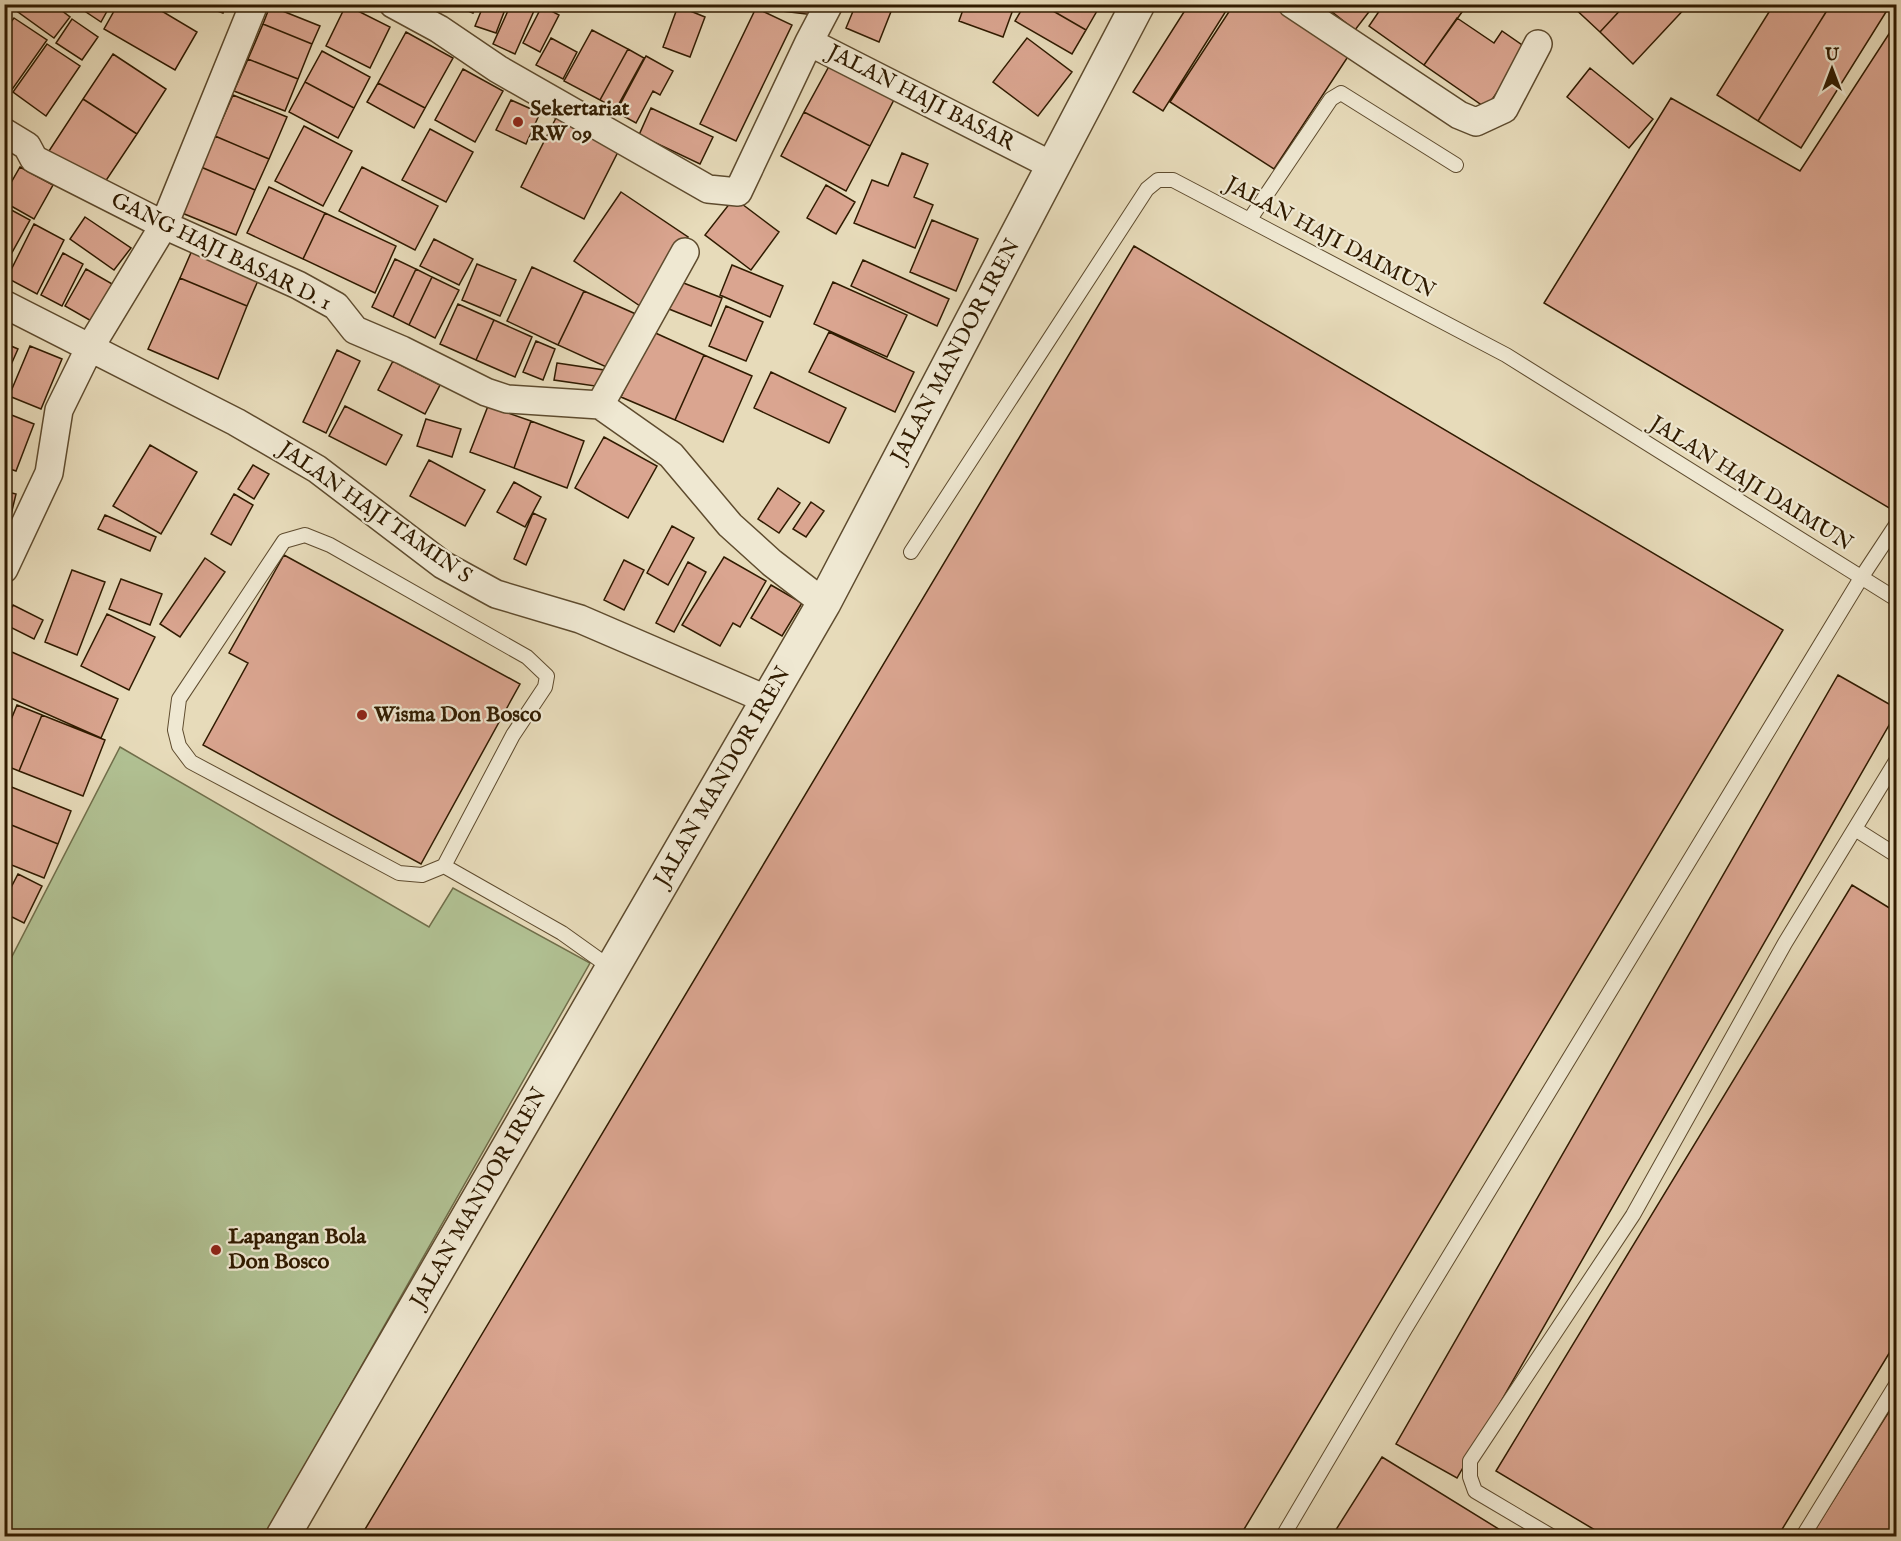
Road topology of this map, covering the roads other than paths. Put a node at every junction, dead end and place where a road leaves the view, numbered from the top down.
1 (254, 4) edge
2 (393, 4) edge
3 (829, 4) edge
4 (1138, 4) edge
5 (1292, 4) edge
6 (809, 42) junction
7 (1538, 44) dead end
8 (4, 132) edge
9 (1456, 165) dead end
10 (1053, 166) junction
11 (1250, 219) junction
12 (164, 225) junction
13 (685, 252) dead end
14 (4, 304) edge
15 (89, 349) junction
16 (600, 405) junction
17 (1896, 525) edge
18 (911, 552) dead end
19 (4, 569) edge
20 (1861, 578) junction
21 (1896, 599) edge
22 (824, 603) junction
23 (768, 700) junction
24 (1896, 761) edge
25 (1855, 829) junction
26 (1896, 855) edge
27 (444, 866) junction
28 (611, 968) junction
29 (1896, 1385) edge
30 (283, 1536) edge
31 (1283, 1536) edge
32 (1551, 1536) edge
33 (1803, 1536) edge

1 - 12 street
2 - 6 street, JALAN HAJI BASAR
3 - 6 street
4 - 10 street, JALAN MANDOR IREN
5 - 7 street
6 - 10 street, JALAN HAJI BASAR
8 - 12 street, GANG HAJI BASAR D. 1
9 - 11 lane
10 - 22 street, JALAN MANDOR IREN
11 - 18 lane, JALAN HAJI DAIMUN
11 - 20 lane, JALAN HAJI DAIMUN
12 - 15 street
12 - 16 street, GANG HAJI BASAR D. 1
13 - 16 street
14 - 15 street, JALAN HAJI TAMIN S
15 - 19 street
15 - 23 street, JALAN HAJI TAMIN S
16 - 22 street
17 - 20 lane
20 - 21 lane, JALAN HAJI DAIMUN
20 - 31 lane
22 - 23 street, JALAN MANDOR IREN
23 - 28 street, JALAN MANDOR IREN
24 - 25 lane
25 - 26 lane
25 - 32 lane
27 - 27 lane
27 - 28 lane
28 - 30 street, JALAN MANDOR IREN
29 - 33 lane

